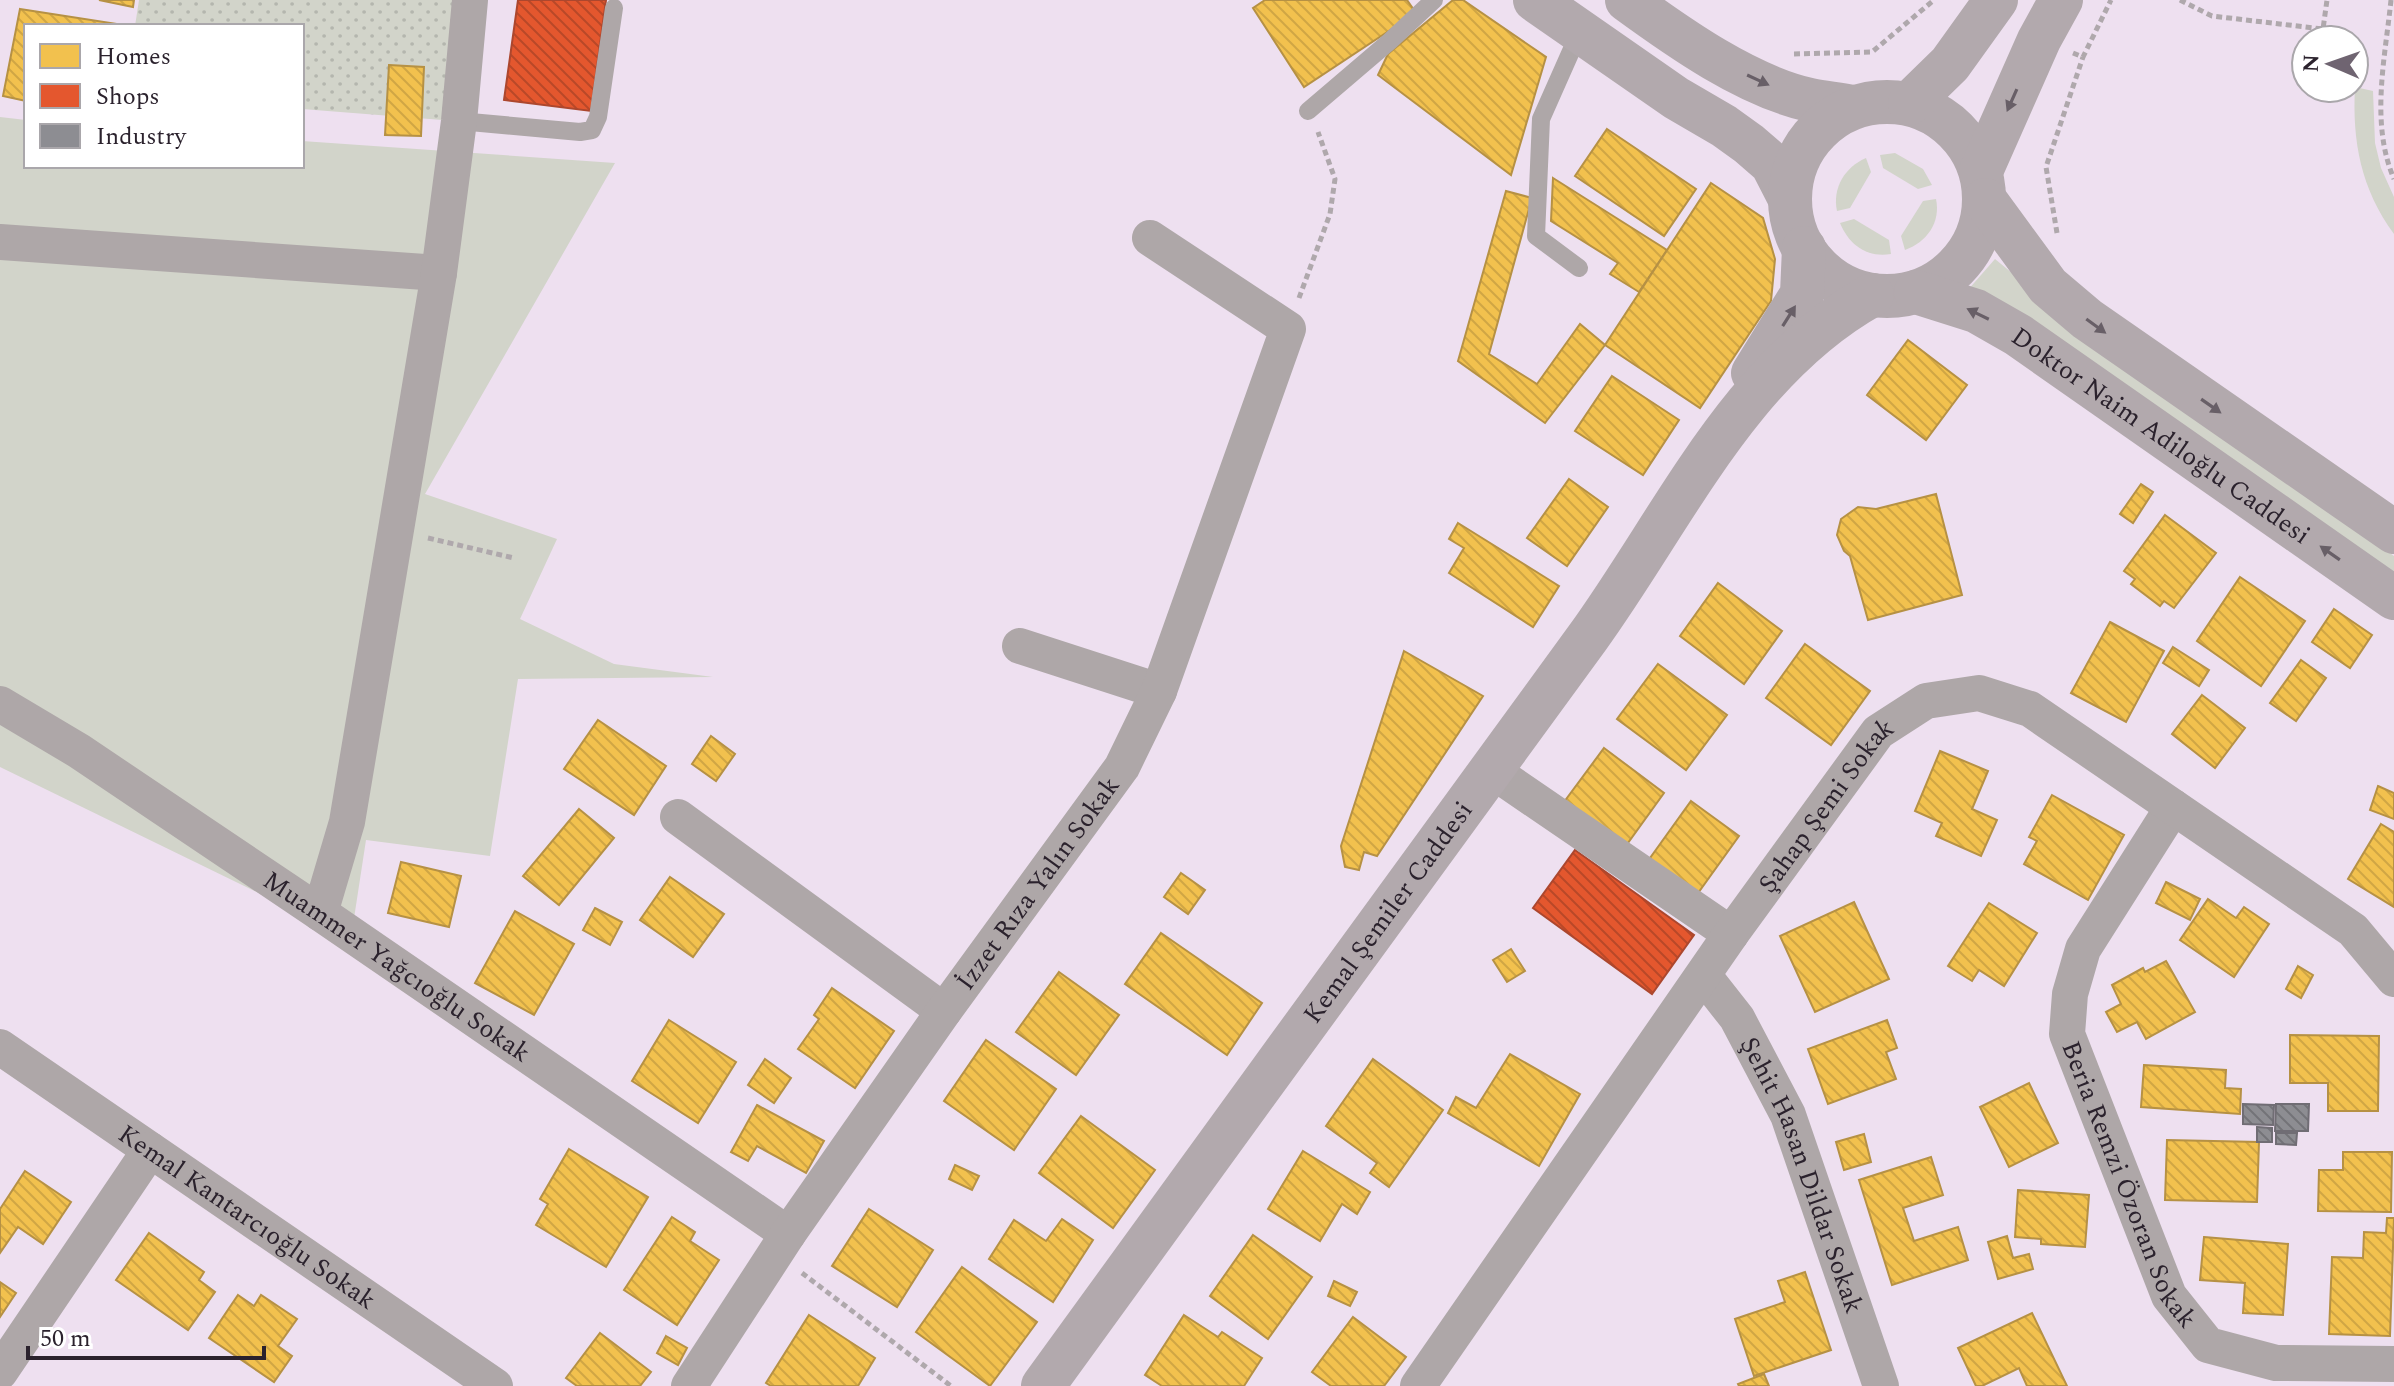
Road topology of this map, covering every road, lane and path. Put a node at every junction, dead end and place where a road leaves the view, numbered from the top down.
1 (470, 0) edge
2 (1434, 0) edge
3 (1535, 0) edge
4 (1627, 0) edge
5 (1934, 0) edge
6 (1996, 0) edge
7 (2061, 0) edge
8 (2111, 0) edge
9 (2180, 0) edge
10 (2327, 0) edge
11 (2391, 0) edge
12 (614, 8) dead end
13 (1580, 31) junction
14 (2063, 48) dead end
15 (1779, 51) dead end
16 (2083, 57) junction
17 (2394, 74) edge
18 (2384, 78) junction
19 (1910, 103) junction
20 (1853, 107) junction
21 (1308, 111) joint
22 (459, 121) junction
23 (2394, 179) edge
24 (1983, 186) junction
25 (1790, 199) junction
26 (1150, 238) dead end
27 (2058, 239) dead end
28 (0, 242) edge
29 (1804, 248) junction
30 (1579, 268) dead end
31 (439, 273) junction
32 (1916, 292) junction
33 (1872, 295) junction
34 (1288, 329) junction
35 (1723, 433) junction
36 (395, 531) junction
37 (2394, 532) edge
38 (514, 558) dead end
39 (2394, 598) edge
40 (1020, 646) dead end
41 (1159, 691) junction
42 (0, 704) edge
43 (1491, 770) junction
44 (2173, 807) junction
45 (678, 817) dead end
46 (320, 913) junction
47 (1731, 934) junction
48 (1704, 976) junction
49 (2394, 979) edge
50 (944, 1011) junction
51 (0, 1047) edge
52 (150, 1150) junction
53 (782, 1244) junction
54 (2394, 1364) edge
55 (0, 1372) edge
56 (495, 1386) edge
57 (689, 1386) edge
58 (951, 1386) edge
59 (1043, 1386) edge
60 (1418, 1386) edge
61 (1881, 1386) edge

1 - 22 street
2 - 21 lane
3 - 13 main road
4 -> 20 main road
5 - 15 path
6 - 19 main road
7 -> 24 main road
8 - 16 path
9 - 10 path
11 - 18 path
12 - 22 lane
13 - 25 main road
13 - 30 lane
14 - 16 path
16 - 27 path
17 - 18 path
18 - 23 path
19 - 20 main road
19 - 24 main road
20 - 25 main road
21 - 34 path
22 - 31 street
24 - 32 main road
24 -> 37 main road, Doktor Naim Adiloğlu Caddesi
25 - 29 main road
26 - 34 street
28 - 31 street
29 - 33 main road
35 -> 29 main road, Kemal Şemiler Caddesi
31 - 36 street
32 - 33 main road
39 -> 32 main road, Doktor Naim Adiloğlu Caddesi
33 - 35 main road, Kemal Şemiler Caddesi
34 - 41 street, İzzet Rıza Yalın Sokak
35 - 43 main road, Kemal Şemiler Caddesi
36 - 38 path
36 - 46 street
40 - 41 street
41 - 50 street, İzzet Rıza Yalın Sokak
42 - 46 street, Muammer Yağcıoğlu Sokak
43 - 47 street
43 - 59 main road, Kemal Şemiler Caddesi
44 - 47 street, Şahap Şemi Sokak
44 - 49 street, Şahap Şemi Sokak
44 - 54 street, Beria Remzi Özoran Sokak
45 - 50 street
46 - 53 street, Muammer Yağcıoğlu Sokak
47 - 48 street, Şahap Şemi Sokak
48 - 60 street, Şahap Şemi Sokak
48 - 61 street, Şehit Hasan Dildar Sokak
50 - 53 street, İzzet Rıza Yalın Sokak
51 - 52 street, Kemal Kantarcıoğlu Sokak
52 - 55 street
52 - 56 street, Kemal Kantarcıoğlu Sokak
53 - 57 street, İzzet Rıza Yalın Sokak
53 - 58 path

